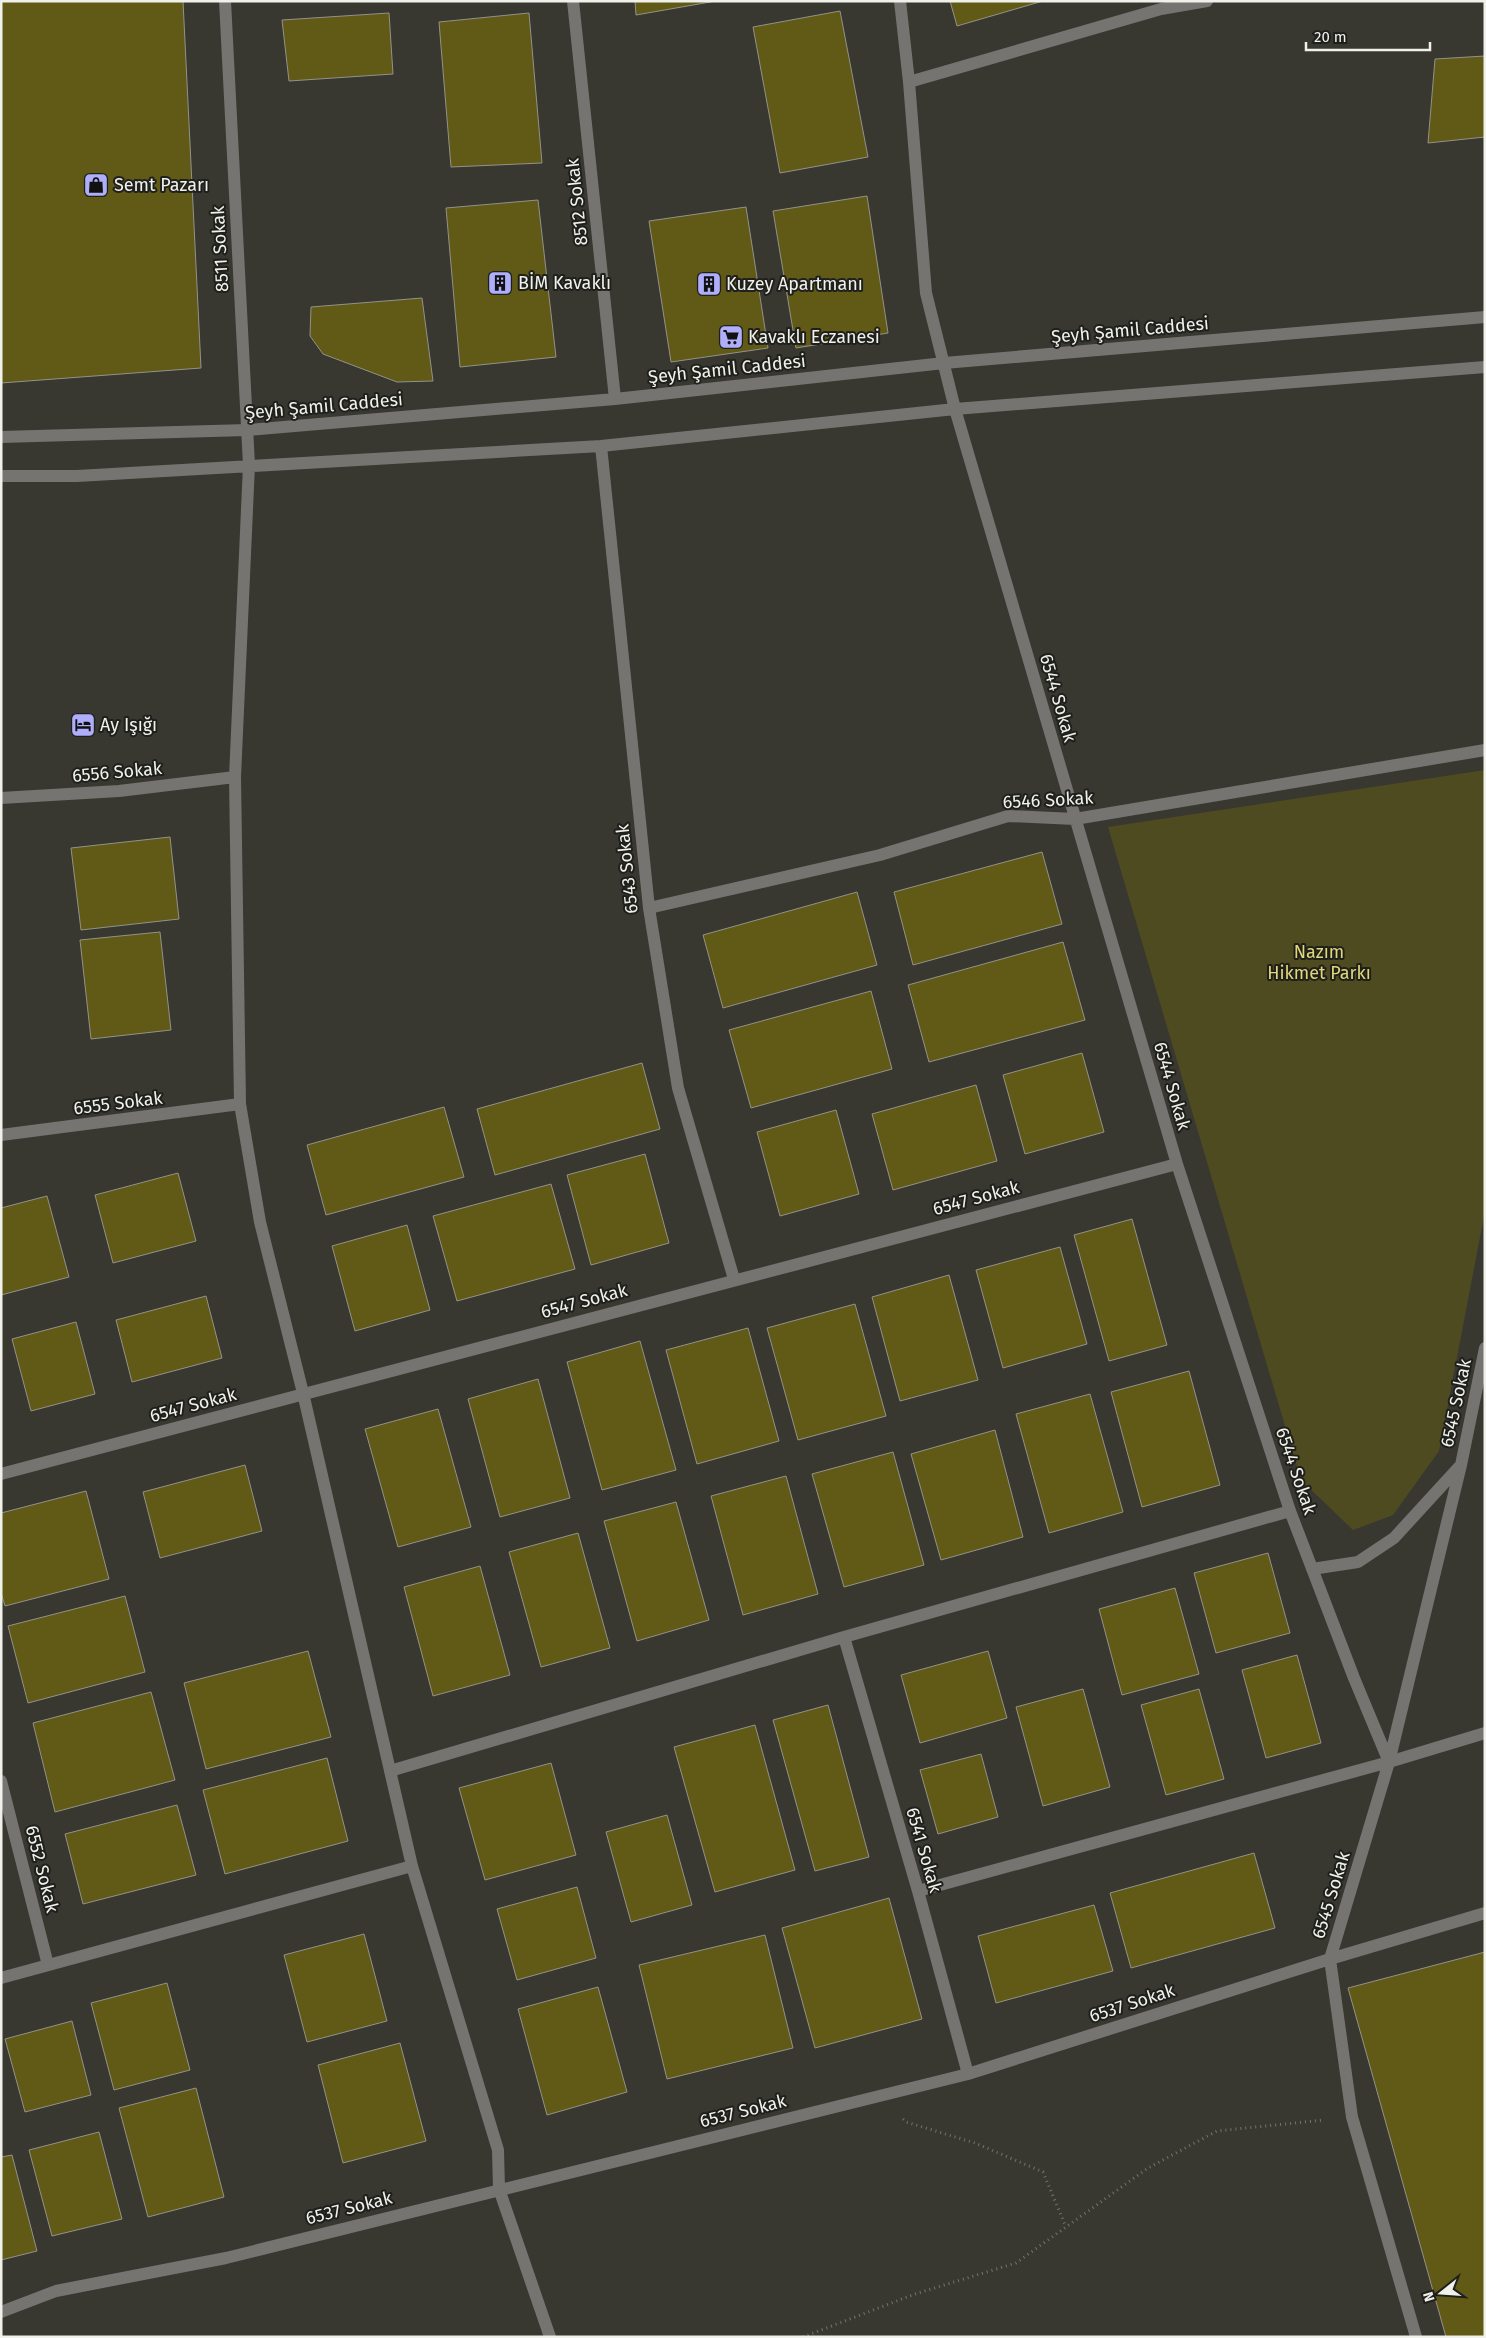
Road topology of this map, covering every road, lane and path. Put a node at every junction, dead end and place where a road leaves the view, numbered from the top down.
1 (225, 1) edge
2 (573, 1) edge
3 (900, 1) edge
4 (1207, 1) edge
5 (909, 82) junction
6 (1485, 317) edge
7 (944, 364) junction
8 (1485, 367) edge
9 (615, 399) junction
10 (955, 409) junction
11 (247, 430) junction
12 (1, 437) edge
13 (601, 446) junction
14 (249, 466) junction
15 (1, 476) edge
16 (1485, 750) edge
17 (235, 777) junction
18 (1, 798) edge
19 (1075, 819) junction
20 (649, 908) junction
21 (240, 1104) junction
22 (1, 1135) edge
23 (1177, 1164) junction
24 (734, 1279) junction
25 (1485, 1348) edge
26 (303, 1393) junction
27 (1461, 1465) junction
28 (1, 1474) edge
29 (1290, 1511) junction
30 (1312, 1569) junction
31 (844, 1637) junction
32 (1485, 1733) edge
33 (1389, 1762) junction
34 (390, 1771) junction
35 (1, 1781) edge
36 (412, 1866) junction
37 (918, 1891) junction
38 (1485, 1913) edge
39 (1330, 1959) junction
40 (48, 1965) junction
41 (1, 1978) edge
42 (968, 2074) junction
43 (879, 2096) junction
44 (1352, 2117) junction
45 (499, 2189) junction
46 (1066, 2227) junction
47 (1, 2312) edge
48 (550, 2337) edge
49 (803, 2337) edge
50 (1416, 2337) edge

1 - 11 street, 8511 Sokak
2 - 9 street, 8512 Sokak
3 - 5 street, 6544 Sokak
4 - 5 street
5 - 7 street, 6544 Sokak
6 - 7 street, Şeyh Şamil Caddesi
7 - 9 street, Şeyh Şamil Caddesi
7 - 10 street, 6544 Sokak
8 - 10 street
9 - 11 street, Şeyh Şamil Caddesi
10 - 13 street
10 - 19 street, 6544 Sokak
11 - 12 street, Şeyh Şamil Caddesi
11 - 14 street, 8511 Sokak
13 - 14 street
13 - 20 street, 6543 Sokak
14 - 15 street
14 - 17 street, 8511 Sokak
16 - 19 street, 6546 Sokak
17 - 18 street, 6556 Sokak
17 - 21 street, 8511 Sokak
19 - 20 street, 6546 Sokak
19 - 23 street, 6544 Sokak
20 - 24 street, 6543 Sokak
21 - 22 street, 6555 Sokak
21 - 26 street, 8511 Sokak
23 - 24 street, 6547 Sokak
23 - 29 street, 6544 Sokak
24 - 26 street, 6547 Sokak
25 - 27 street, 6545 Sokak
26 - 28 street, 6547 Sokak
26 - 34 street, 8511 Sokak
27 - 30 street, 6545 Sokak
27 - 33 street, 6545 Sokak
29 - 30 street, 6544 Sokak
29 - 31 street
30 - 33 street, 6544 Sokak
31 - 34 street
31 - 37 street, 6541 Sokak
32 - 33 street
33 - 37 street
33 - 39 street, 6545 Sokak
34 - 36 street, 8511 Sokak
35 - 40 street, 6552 Sokak
36 - 40 street
36 - 45 street, 8511 Sokak
37 - 42 street, 6541 Sokak
38 - 39 street, 6537 Sokak
39 - 42 street, 6537 Sokak
39 - 44 street, 6545 Sokak
40 - 41 street
42 - 43 street, 6537 Sokak
43 - 45 street, 6537 Sokak
43 - 46 path
44 - 46 path
44 - 50 street, 6545 Sokak
45 - 47 street, 6537 Sokak
45 - 48 street, 8511 Sokak
46 - 49 path

